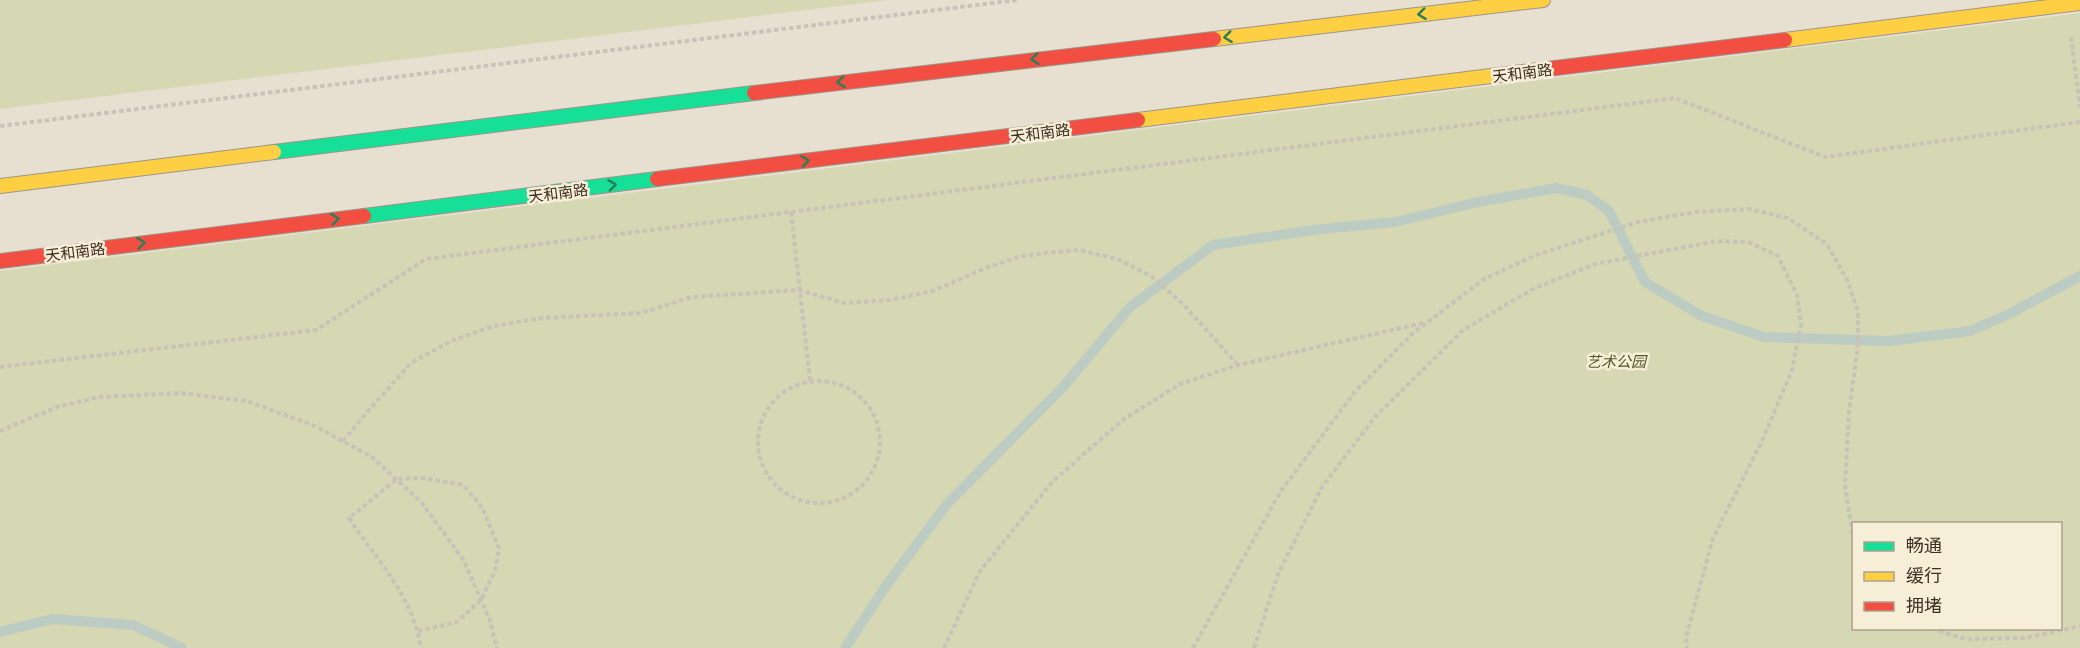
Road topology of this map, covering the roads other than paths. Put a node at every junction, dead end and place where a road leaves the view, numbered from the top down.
1 (1543, 0) edge
2 (2073, 4) edge
3 (0, 186) edge
4 (0, 261) edge

1 -> 3 street
4 -> 2 street, 天和南路

